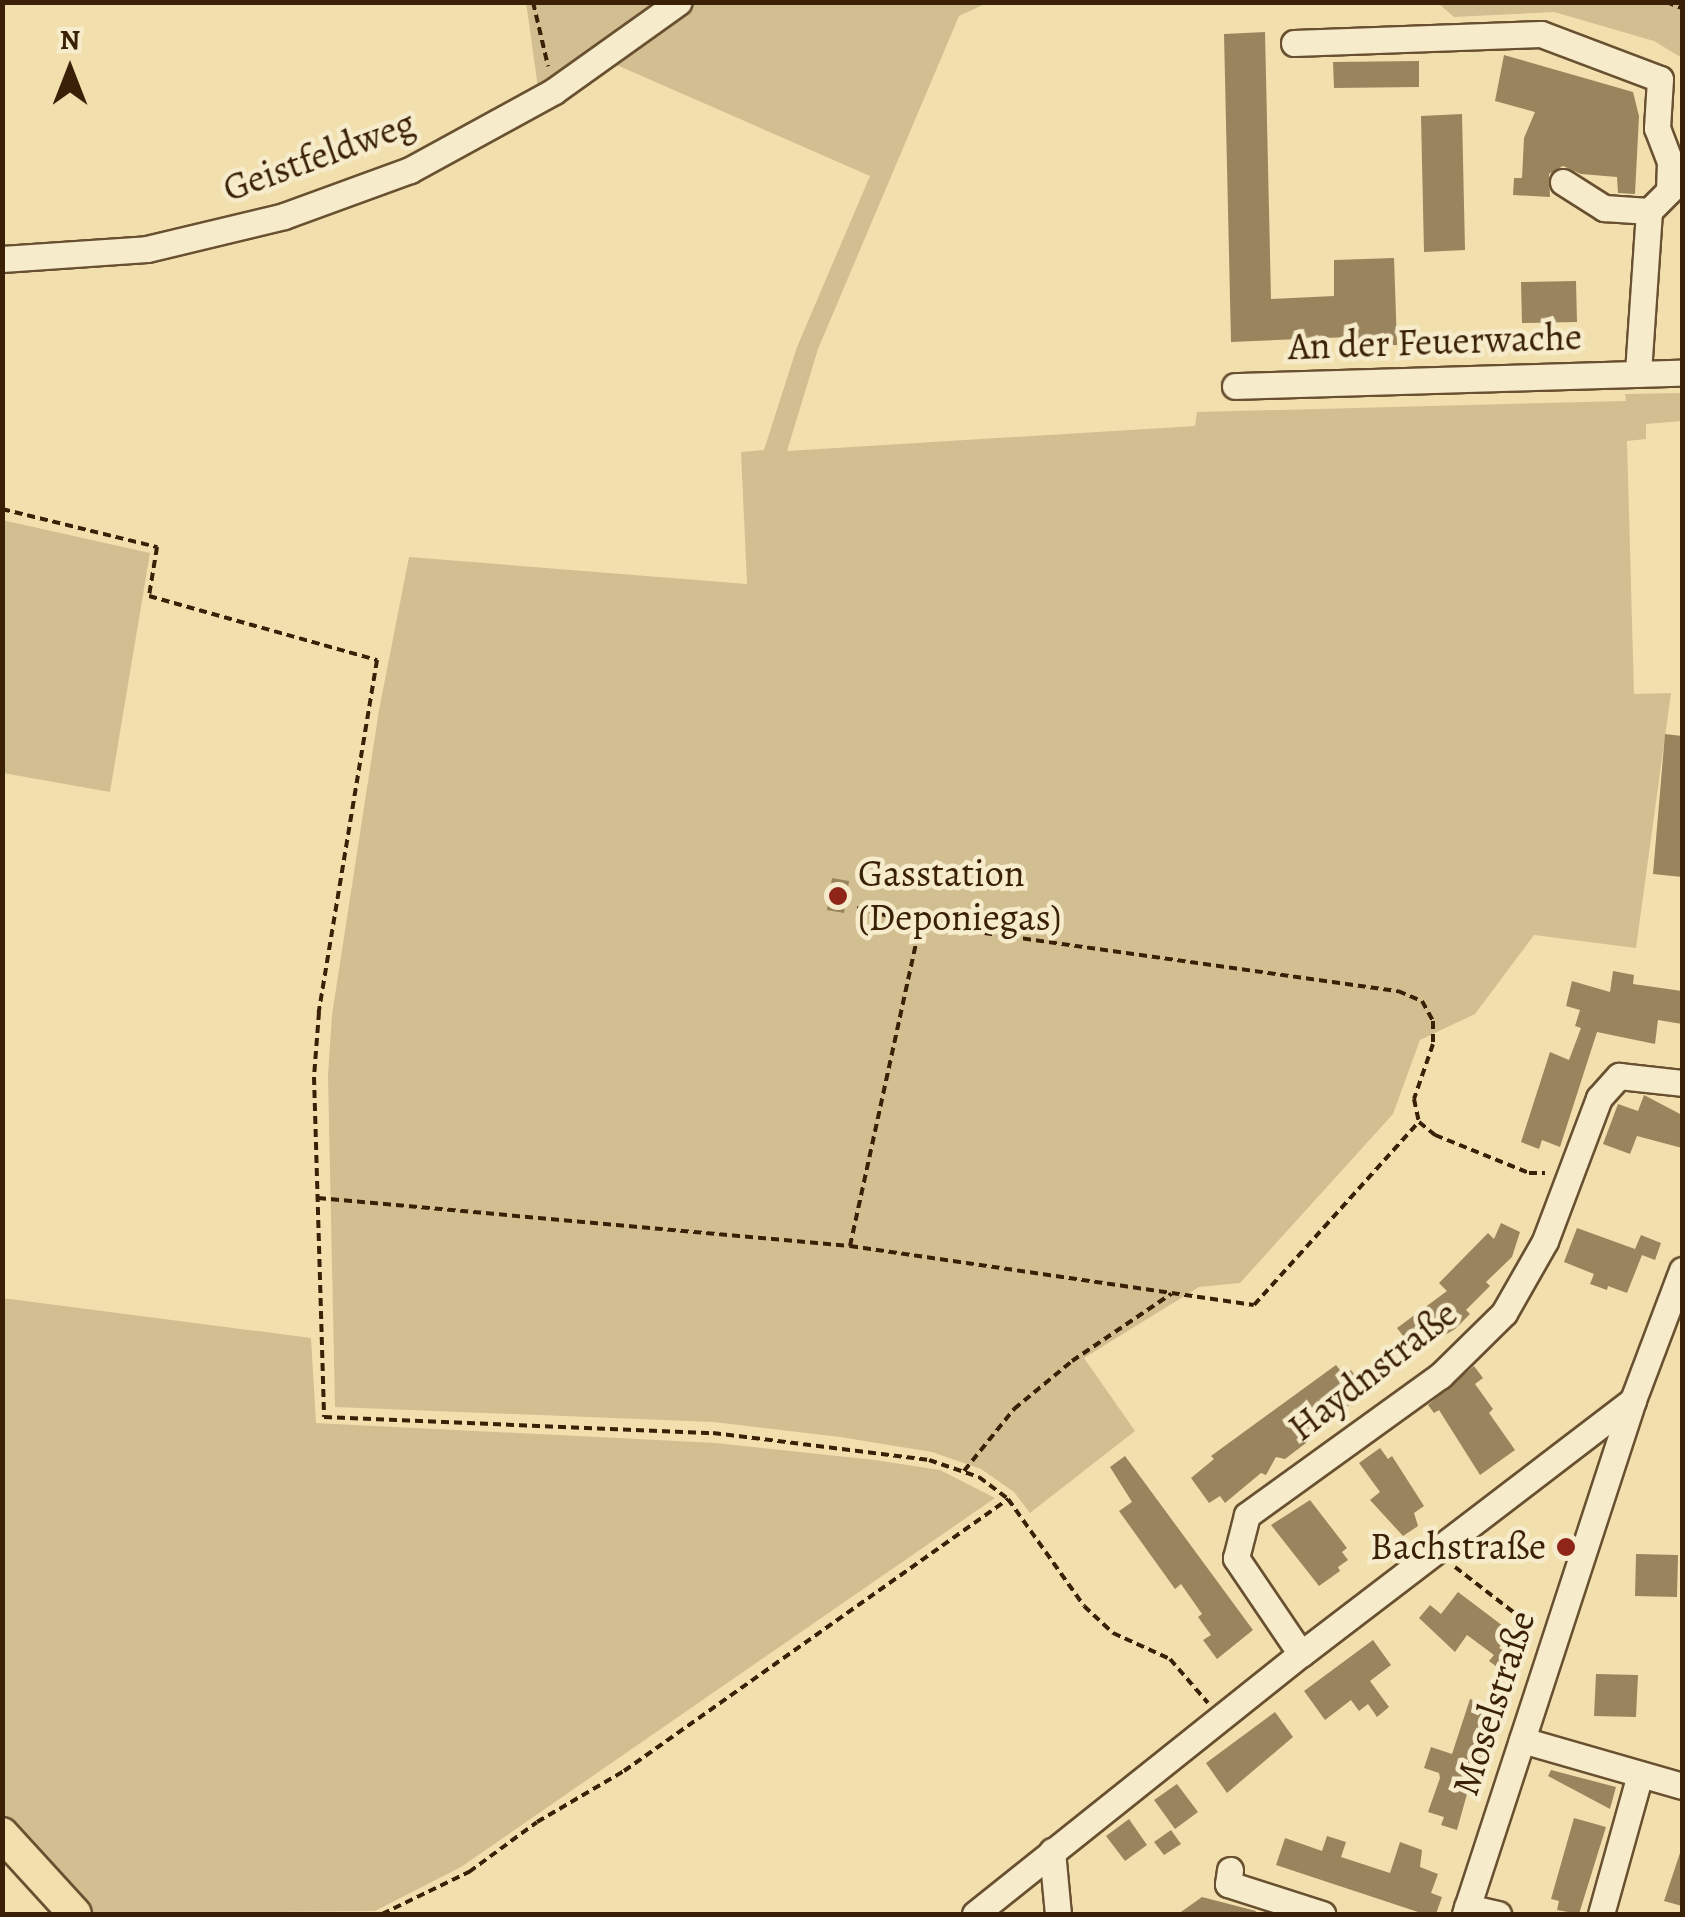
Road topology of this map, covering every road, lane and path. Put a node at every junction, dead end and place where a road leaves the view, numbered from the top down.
1 (533, 2) edge
2 (679, 2) edge
3 (1666, 2) edge
4 (1682, 8) edge
5 (1294, 43) dead end
6 (554, 91) junction
7 (1562, 182) dead end
8 (1649, 210) junction
9 (2, 260) edge
10 (1682, 373) edge
11 (1638, 374) junction
12 (1235, 386) dead end
13 (2, 509) edge
14 (858, 908) dead end
15 (920, 924) junction
16 (1682, 1082) edge
17 (1419, 1122) junction
18 (1568, 1181) junction
19 (318, 1198) junction
20 (850, 1246) junction
21 (1682, 1270) edge
22 (1172, 1294) junction
23 (1633, 1400) junction
24 (964, 1472) junction
25 (1008, 1499) junction
26 (1435, 1551) junction
27 (1552, 1643) junction
28 (1301, 1654) junction
29 (1220, 1718) junction
30 (1522, 1740) junction
31 (1640, 1774) junction
32 (1682, 1786) edge
33 (2, 1834) edge
34 (1052, 1850) junction
35 (1230, 1870) dead end
36 (1466, 1911) edge
37 (74, 1914) edge
38 (382, 1914) edge
39 (976, 1914) edge
40 (1058, 1914) edge
41 (1322, 1914) edge
42 (1498, 1914) edge
43 (1601, 1914) edge

1 - 6 path
2 - 6 street, Geistfeldweg
3 - 4 path
5 - 8 street, An der Feuerwache
6 - 9 street, Geistfeldweg
7 - 8 street
8 - 11 street, An der Feuerwache
10 - 11 street, An der Feuerwache
11 - 12 street, An der Feuerwache
13 - 19 path
14 - 15 path
15 - 17 path
15 - 20 path
16 - 18 street, Haydnstraße
17 - 18 path
17 - 22 path
18 - 28 street, Haydnstraße
19 - 20 path
19 - 24 path
20 - 22 path
21 - 23 street
22 - 24 path
23 - 26 street
23 - 27 street, Moselstraße
24 - 25 path
25 - 29 path
25 - 38 path
26 - 27 path
26 - 28 street
27 - 30 street, Moselstraße
28 - 29 street
29 - 34 street
30 - 31 street
30 - 36 street, Moselstraße
31 - 32 street
31 - 43 street
33 - 37 main road
34 - 39 street
34 - 40 street
35 - 41 street
36 - 42 street

